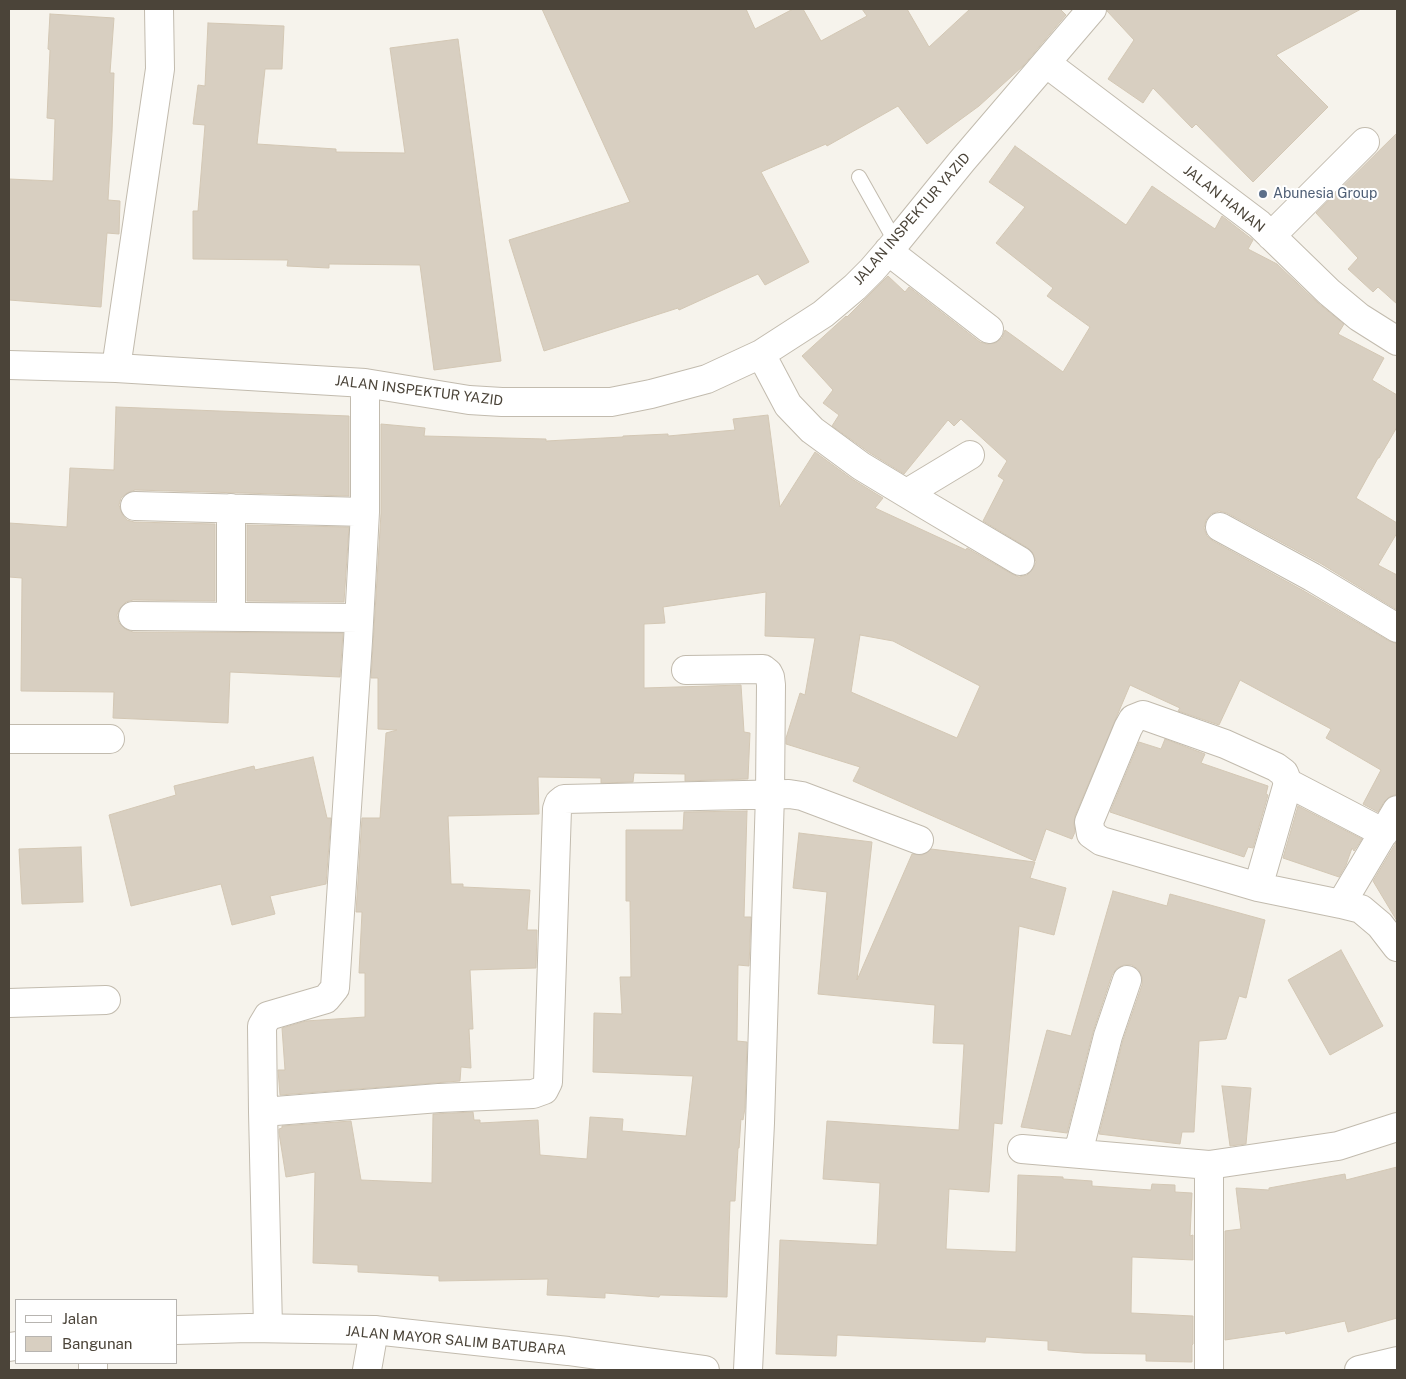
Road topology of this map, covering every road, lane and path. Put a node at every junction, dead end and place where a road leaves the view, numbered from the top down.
1 (159, 9) edge
2 (1092, 9) edge
3 (1046, 63) junction
4 (1365, 142) dead end
5 (859, 177) dead end
6 (1271, 236) junction
7 (893, 246) junction
8 (989, 330) dead end
9 (1397, 342) edge
10 (761, 354) junction
11 (9, 365) edge
12 (116, 368) junction
13 (364, 383) junction
14 (970, 455) dead end
15 (907, 493) junction
16 (135, 506) dead end
17 (231, 508) junction
18 (365, 512) junction
19 (1220, 527) dead end
20 (1020, 560) dead end
21 (133, 616) dead end
22 (231, 617) junction
23 (359, 618) junction
24 (1397, 628) edge
25 (686, 670) dead end
26 (110, 738) dead end
27 (9, 739) edge
28 (1288, 783) junction
29 (770, 794) junction
30 (1390, 822) edge
31 (919, 840) dead end
32 (1258, 887) junction
33 (1341, 904) junction
34 (1397, 947) edge
35 (1127, 980) dead end
36 (106, 1000) dead end
37 (9, 1003) edge
38 (263, 1112) junction
39 (1397, 1127) edge
40 (1022, 1149) dead end
41 (1078, 1154) junction
42 (1209, 1165) junction
43 (268, 1328) junction
44 (178, 1330) edge
45 (374, 1330) junction
46 (1397, 1361) edge
47 (367, 1370) edge
48 (705, 1370) edge
49 (748, 1370) edge
50 (1209, 1370) edge
51 (1359, 1370) edge

1 - 12 street
2 - 3 street, JALAN INSPEKTUR YAZID
3 - 6 street, JALAN HANAN
3 - 7 street, JALAN INSPEKTUR YAZID
4 - 6 street
5 - 7 lane
6 - 9 street, JALAN HANAN
7 - 8 street
7 - 10 street, JALAN INSPEKTUR YAZID
10 - 13 street, JALAN INSPEKTUR YAZID
10 - 15 street
11 - 12 street, JALAN INSPEKTUR YAZID
12 - 13 street, JALAN INSPEKTUR YAZID
13 - 18 street
14 - 15 street
15 - 20 street
16 - 17 street
17 - 18 street
17 - 22 street
18 - 23 street
19 - 24 street
21 - 22 street
22 - 23 street
23 - 38 street
25 - 29 street
26 - 27 street
28 - 30 street
28 - 32 street
28 - 32 street
29 - 31 street
29 - 38 street
29 - 49 street
30 - 33 street
32 - 33 street
33 - 34 street
35 - 41 street
36 - 37 street
38 - 43 street
39 - 42 street
40 - 41 street
41 - 42 street
42 - 50 street
43 - 44 street, JALAN MAYOR SALIM BATUBARA
43 - 45 street, JALAN MAYOR SALIM BATUBARA
45 - 47 street
45 - 48 street, JALAN MAYOR SALIM BATUBARA
46 - 51 street

